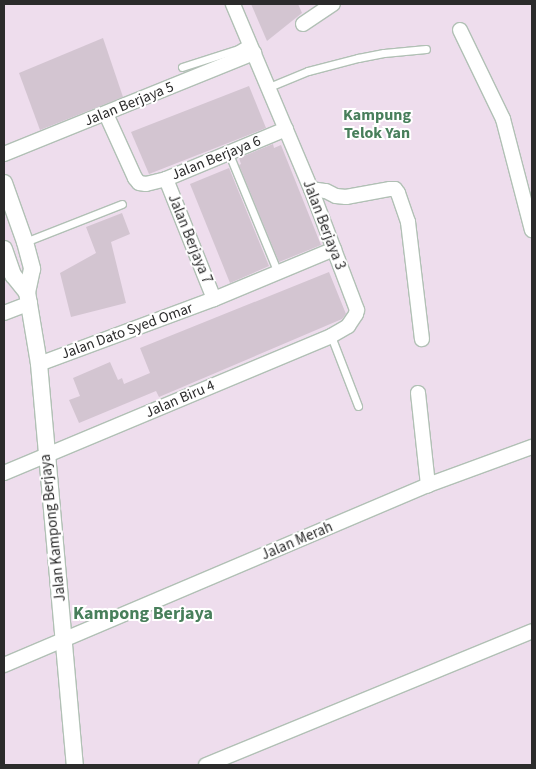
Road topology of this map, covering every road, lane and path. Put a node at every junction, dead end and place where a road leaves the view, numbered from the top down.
1 (233, 4) edge
2 (333, 4) edge
3 (303, 24) dead end
4 (460, 30) dead end
5 (252, 47) junction
6 (426, 50) dead end
7 (182, 67) dead end
8 (269, 87) junction
9 (106, 114) junction
10 (286, 129) junction
11 (4, 154) edge
12 (229, 154) junction
13 (166, 179) junction
14 (4, 183) edge
15 (311, 189) junction
16 (122, 204) dead end
17 (532, 230) edge
18 (25, 242) junction
19 (4, 249) edge
20 (334, 249) junction
21 (278, 272) junction
22 (29, 297) junction
23 (214, 299) junction
24 (4, 313) edge
25 (353, 321) joint
26 (331, 336) junction
27 (422, 340) dead end
28 (39, 364) junction
29 (418, 393) dead end
30 (358, 406) dead end
31 (532, 447) edge
32 (46, 455) junction
33 (4, 473) edge
34 (428, 486) junction
35 (532, 631) edge
36 (64, 641) junction
37 (4, 665) edge
38 (75, 765) edge
39 (206, 765) edge

1 - 5 street, Jalan Berjaya 3
2 - 3 street
4 - 17 street
5 - 7 lane
5 - 8 street, Jalan Berjaya 3
5 - 9 street, Jalan Berjaya 5
6 - 8 lane
8 - 10 street, Jalan Berjaya 3
9 - 11 street, Jalan Berjaya 5
9 - 13 street, Jalan Berjaya 6
10 - 12 street, Jalan Berjaya 6
10 - 15 street, Jalan Berjaya 3
12 - 13 street, Jalan Berjaya 6
12 - 21 lane
13 - 23 street, Jalan Berjaya 7
14 - 18 street, Jalan Kampong Berjaya
15 - 20 street, Jalan Berjaya 3
15 - 27 street
16 - 18 lane
18 - 22 street, Jalan Kampong Berjaya
19 - 22 street, Jalan Kampong Berjaya
20 - 21 street, Jalan Dato Syed Omar
20 - 25 street, Jalan Berjaya 3
21 - 23 street, Jalan Dato Syed Omar
22 - 24 street
22 - 28 street, Jalan Kampong Berjaya
23 - 28 street, Jalan Dato Syed Omar
25 - 26 street, Jalan Biru 4
26 - 30 lane
26 - 32 street, Jalan Biru 4
28 - 32 street, Jalan Kampong Berjaya
29 - 34 street
31 - 34 street, Jalan Merah
32 - 33 street, Jalan Biru 4
32 - 36 street, Jalan Kampong Berjaya
34 - 36 street, Jalan Merah
35 - 39 street
36 - 37 street, Jalan Merah
36 - 38 street, Jalan Kampong Berjaya

